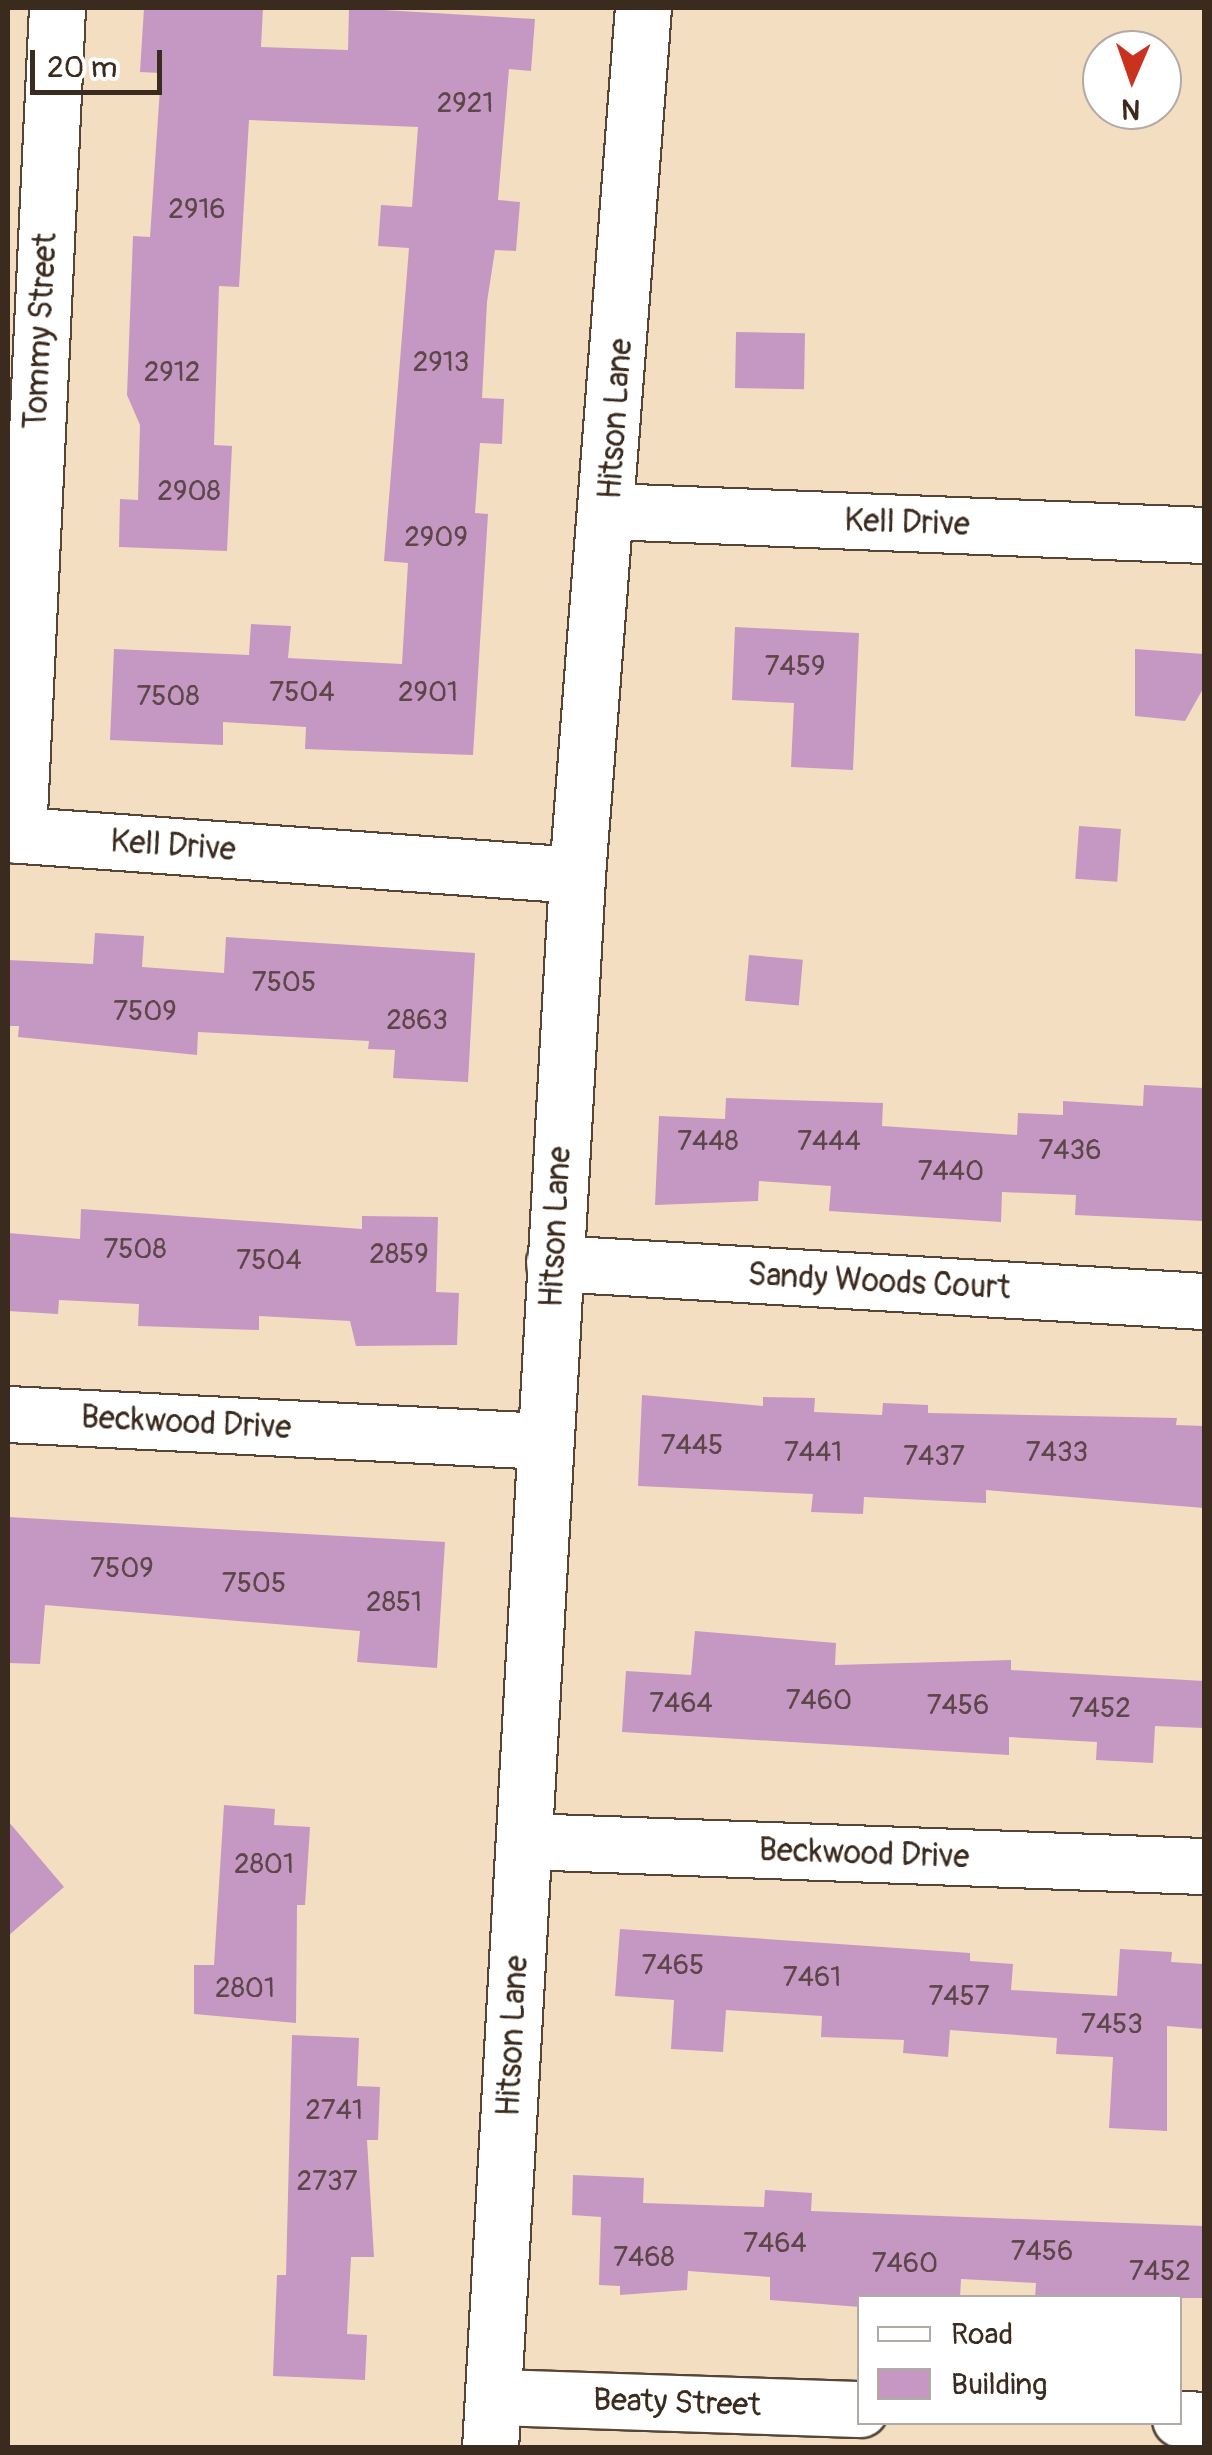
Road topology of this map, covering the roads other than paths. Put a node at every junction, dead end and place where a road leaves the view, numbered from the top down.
1 (57, 8) edge
2 (643, 8) edge
3 (610, 511) junction
4 (1204, 535) edge
5 (13, 835) edge
6 (578, 875) junction
7 (554, 1263) junction
8 (1204, 1300) edge
9 (8, 1414) edge
10 (544, 1441) junction
11 (524, 1842) junction
12 (1204, 1866) edge
13 (857, 2409) edge
14 (492, 2422) edge

1 - 5 street, Tommy Street
2 - 3 street, Hitson Lane
3 - 4 street, Kell Drive
3 - 6 street, Hitson Lane
5 - 6 street, Kell Drive
6 - 7 street, Hitson Lane
7 - 8 street, Sandy Woods Court
7 - 10 street, Hitson Lane
9 - 10 street, Beckwood Drive
10 - 11 street, Hitson Lane
11 - 12 street, Beckwood Drive
11 - 14 street, Hitson Lane
13 - 14 street, Beaty Street

